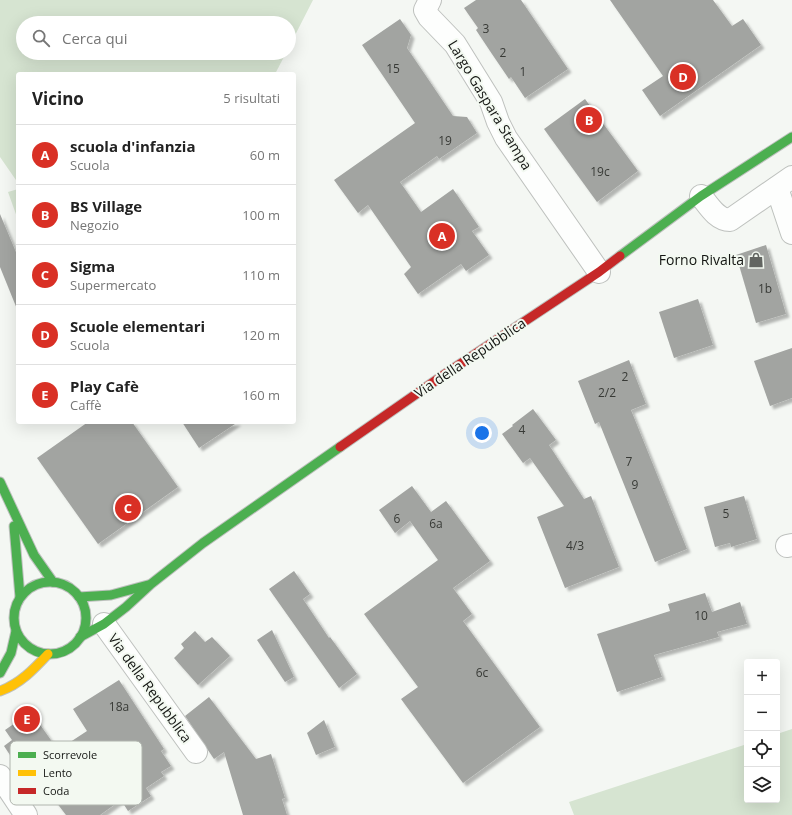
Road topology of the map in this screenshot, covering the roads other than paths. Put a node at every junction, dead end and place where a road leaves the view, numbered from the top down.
1 (430, 0) edge
2 (792, 137) edge
3 (784, 183) edge
4 (701, 196) junction
5 (792, 233) edge
6 (599, 272) junction
7 (0, 482) edge
8 (12, 510) junction
9 (53, 582) junction
10 (151, 584) junction
11 (20, 597) junction
12 (79, 597) junction
13 (104, 624) junction
14 (16, 631) junction
15 (80, 637) junction
16 (48, 654) junction
17 (0, 673) edge
18 (0, 691) edge
19 (196, 752) dead end
20 (0, 776) edge
21 (10, 791) edge
22 (19, 805) edge
23 (26, 815) edge

1 - 6 street, Largo Gaspara Stampa
2 - 4 main road, Via della Repubblica
3 - 4 street
3 - 5 street
4 - 6 main road, Via della Repubblica
6 - 10 main road, Via della Repubblica
7 - 8 main road
8 - 9 main road
8 - 11 main road
9 - 11 main road
9 - 12 main road
10 - 12 main road, Via della Repubblica
10 - 13 main road, Via della Repubblica
11 - 14 main road
12 - 15 main road
13 - 15 main road, Via della Repubblica
13 - 19 street, Via della Repubblica
14 - 16 main road
14 - 17 main road
15 - 16 main road, Via della Repubblica
16 - 18 main road
20 - 21 street
22 - 23 street

